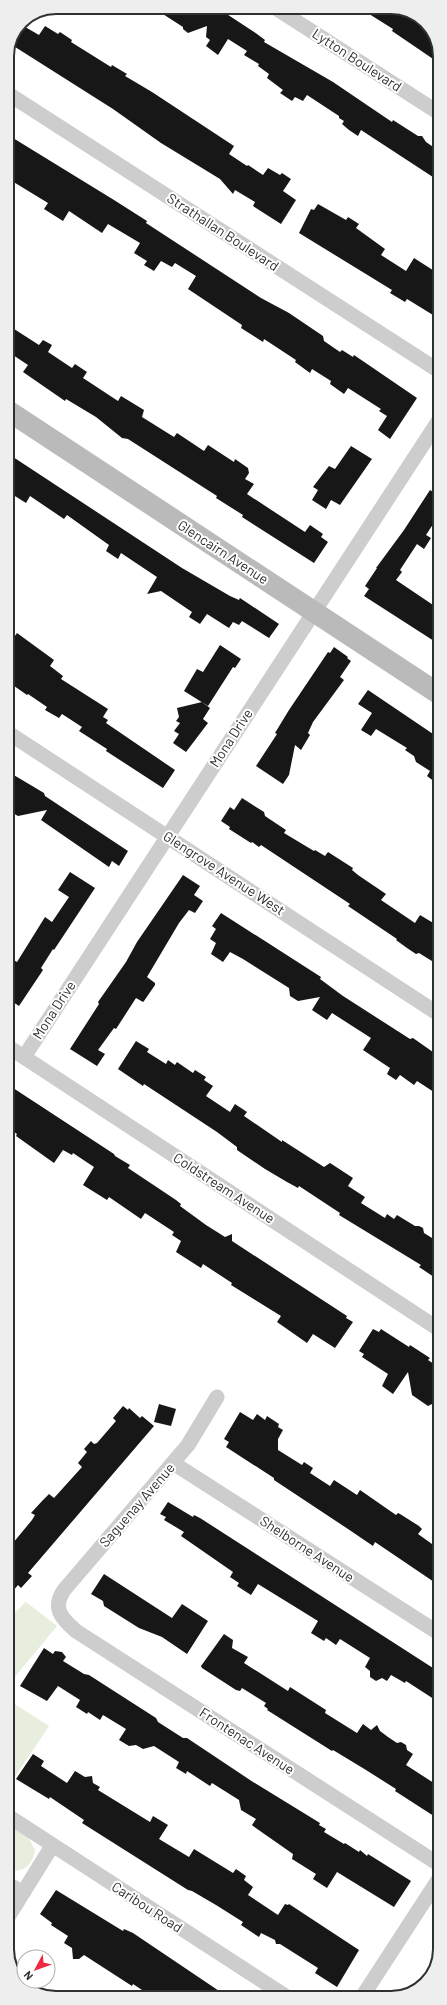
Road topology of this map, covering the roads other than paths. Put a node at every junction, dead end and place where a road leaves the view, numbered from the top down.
1 (285, 14) edge
2 (14, 98) edge
3 (433, 109) edge
4 (433, 367) edge
5 (14, 415) edge
6 (433, 429) edge
7 (314, 611) junction
8 (433, 690) edge
9 (14, 737) edge
10 (167, 836) junction
11 (433, 1010) edge
12 (14, 1050) edge
13 (24, 1057) junction
14 (433, 1325) edge
15 (217, 1397) dead end
16 (173, 1463) junction
17 (59, 1611) joint
18 (433, 1630) edge
19 (14, 1820) edge
20 (52, 1846) junction
21 (433, 1860) edge
22 (14, 1888) edge
23 (433, 1888) edge
24 (23, 1893) junction
25 (14, 1907) edge
26 (278, 1991) edge
27 (366, 1991) edge

1 - 3 street, Lytton Boulevard
2 - 4 street, Strathallan Boulevard
5 - 7 street, Glencairn Avenue
6 - 7 street, Mona Drive
7 - 8 street, Glencairn Avenue
7 - 10 street, Mona Drive
9 - 10 street, Glengrove Avenue West
10 - 11 street, Glengrove Avenue West
10 - 13 street, Mona Drive
12 - 13 street, Coldstream Avenue
13 - 14 street, Coldstream Avenue
15 - 16 street, Saguenay Avenue
16 - 17 street, Saguenay Avenue
16 - 18 street, Shelborne Avenue
17 - 21 street, Frontenac Avenue
19 - 20 street, Caribou Road
20 - 24 street
20 - 26 street, Caribou Road
22 - 24 street
23 - 27 street
24 - 25 street

